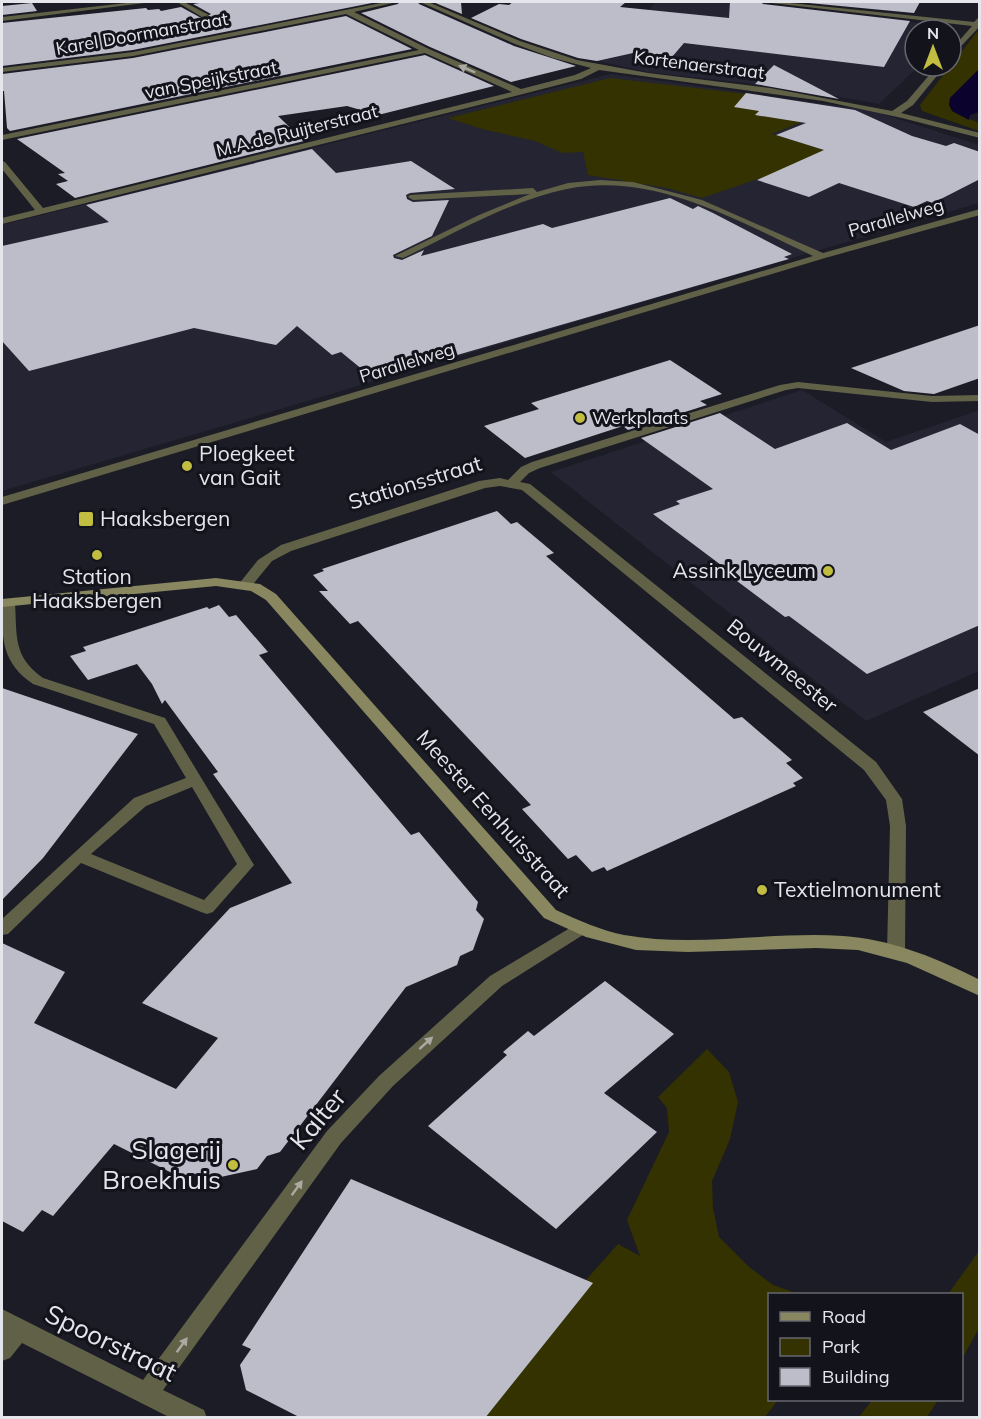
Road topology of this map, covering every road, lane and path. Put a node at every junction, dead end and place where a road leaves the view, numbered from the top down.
1 (149, 2) edge
2 (180, 2) edge
3 (394, 2) edge
4 (423, 2) edge
5 (766, 2) edge
6 (346, 11) junction
7 (206, 15) dead end
8 (2, 20) edge
9 (978, 24) edge
10 (963, 41) edge
11 (426, 51) junction
12 (599, 67) junction
13 (2, 70) edge
14 (931, 78) edge
15 (520, 92) junction
16 (895, 113) junction
17 (980, 136) edge
18 (2, 138) edge
19 (2, 164) edge
20 (548, 191) junction
21 (413, 197) dead end
22 (41, 212) junction
23 (980, 212) edge
24 (2, 221) edge
25 (400, 256) dead end
26 (822, 256) junction
27 (980, 398) edge
28 (512, 483) junction
29 (2, 501) edge
30 (244, 585) junction
31 (5, 603) edge
32 (195, 780) junction
33 (79, 856) junction
34 (580, 928) junction
35 (2, 929) edge
36 (896, 952) junction
37 (980, 989) edge
38 (10, 1325) edge
39 (2, 1351) edge
40 (147, 1393) junction
41 (196, 1418) edge

1 - 8 street
2 - 7 street
3 - 6 street, Karel Doormanstraat
4 - 12 street, Kortenaerstraat
5 - 9 street
6 - 11 street
6 - 13 street, Karel Doormanstraat
9 - 10 street
15 -> 11 street
11 - 18 street, van Speijkstraat
12 - 15 street, M.A.de Ruijterstraat
12 - 16 street, Kortenaerstraat
14 - 16 street
15 - 22 street, M.A.de Ruijterstraat
16 - 17 street, Kortenaerstraat
19 - 22 street
20 - 21 street
20 - 25 street
20 - 26 street
22 - 24 street, M.A.de Ruijterstraat
23 - 26 street, Parallelweg
26 - 29 street, Parallelweg
27 - 28 street, Stationsstraat
28 - 30 street, Stationsstraat
28 - 36 street, Bouwmeester
30 - 31 street
30 - 34 street, Meester Eenhuisstraat
31 - 32 street
32 - 33 street
32 - 33 street
33 - 35 street
34 - 36 street, Meester Eenhuisstraat
40 -> 34 street, Kalter
36 - 37 street, Meester Eenhuisstraat
38 - 39 street
38 - 40 street, Spoorstraat
40 - 41 street, Spoorstraat

